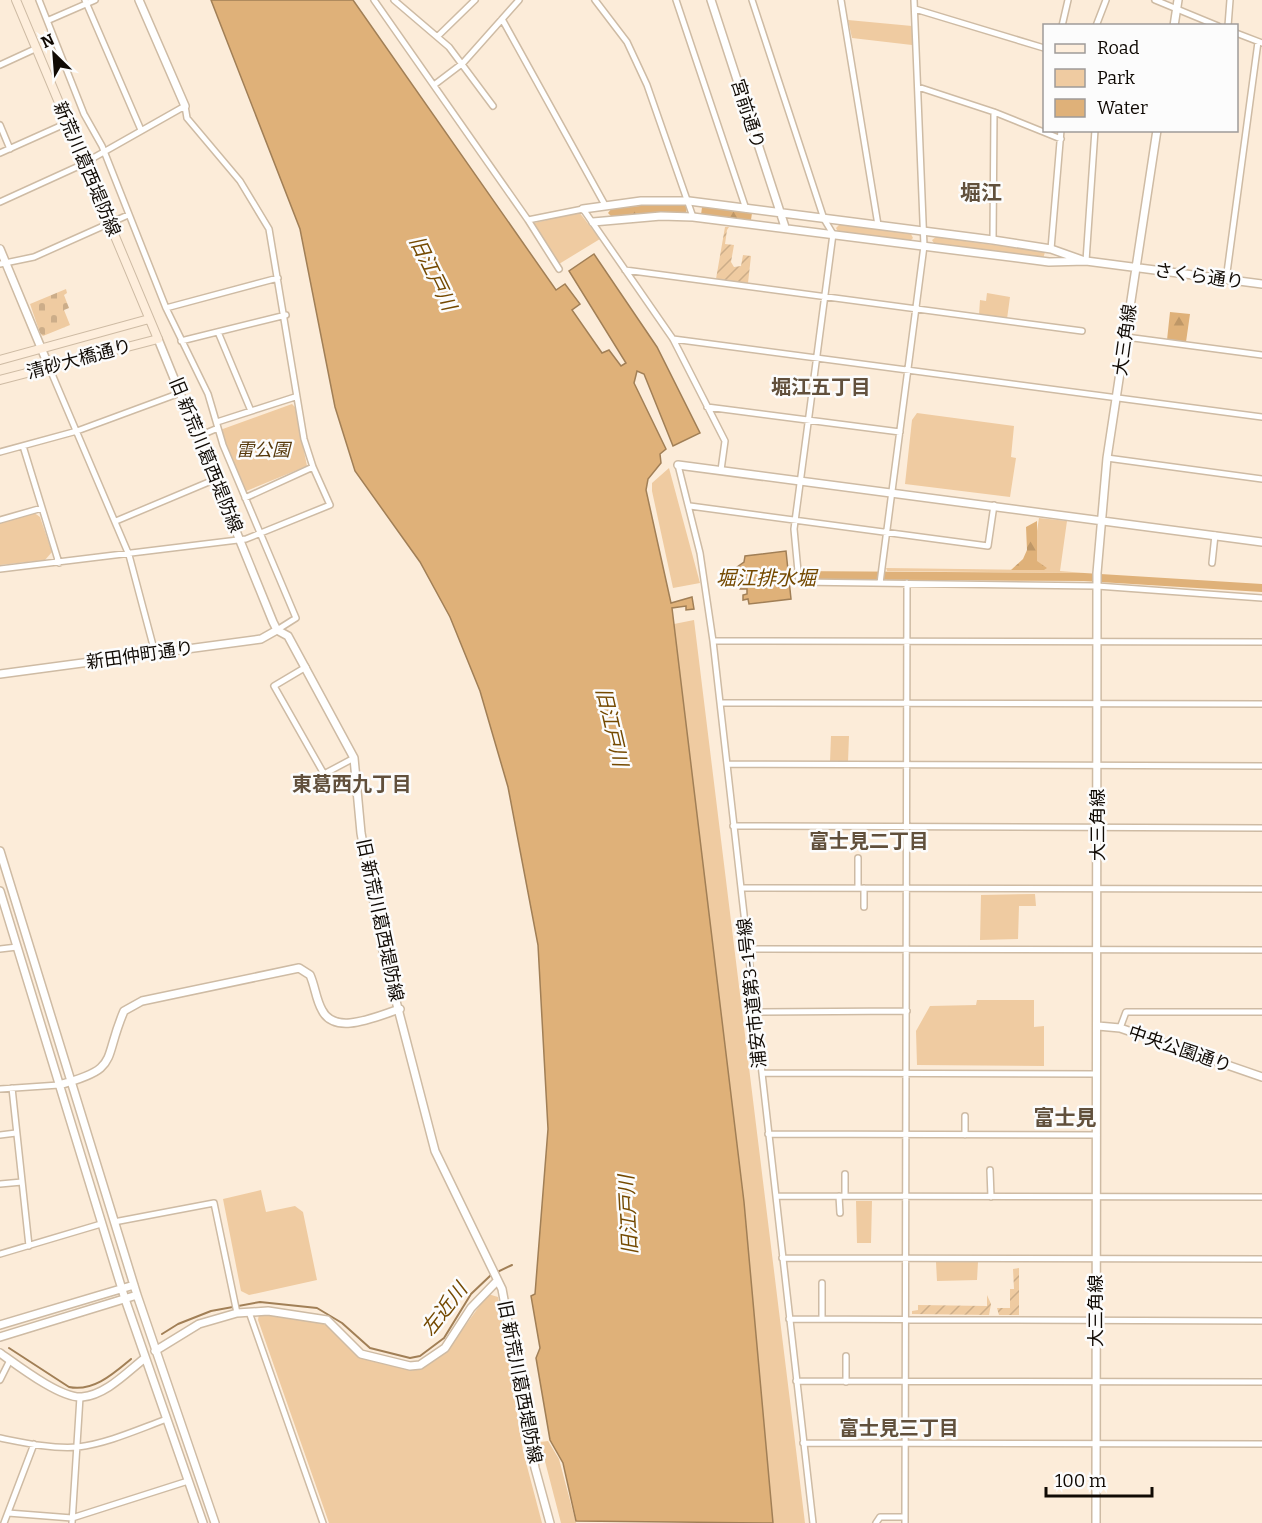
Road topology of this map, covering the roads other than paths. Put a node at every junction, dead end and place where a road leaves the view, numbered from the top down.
1 (16, 0) edge
2 (39, 0) edge
3 (94, 0) edge
4 (139, 0) edge
5 (374, 0) edge
6 (394, 0) edge
7 (475, 0) edge
8 (519, 0) edge
9 (594, 0) edge
10 (676, 0) edge
11 (711, 0) edge
12 (752, 0) edge
13 (841, 0) edge
14 (914, 0) edge
15 (1068, 0) edge
16 (1106, 0) edge
17 (1155, 0) edge
18 (1178, 0) edge
19 (1230, 0) edge
20 (86, 2) edge
21 (915, 9) junction
22 (1176, 9) junction
23 (501, 19) junction
24 (49, 20) junction
25 (1062, 24) edge
26 (1097, 24) edge
27 (1174, 24) edge
28 (1213, 24) edge
29 (1228, 24) edge
30 (1238, 34) edge
31 (438, 36) junction
32 (1260, 43) edge
33 (37, 48) junction
34 (1043, 48) edge
35 (462, 63) junction
36 (0, 65) edge
37 (434, 85) junction
38 (918, 87) junction
39 (185, 106) junction
40 (493, 106) dead end
41 (994, 112) junction
42 (67, 123) junction
43 (0, 125) edge
44 (141, 130) junction
45 (1043, 132) edge
46 (1044, 132) edge
47 (1061, 132) edge
48 (1095, 132) edge
49 (1157, 132) edge
50 (1061, 139) junction
51 (10, 149) junction
52 (104, 151) junction
53 (0, 153) edge
54 (84, 163) junction
55 (689, 201) junction
56 (0, 202) edge
57 (605, 205) junction
58 (583, 209) junction
59 (746, 209) junction
60 (780, 214) junction
61 (128, 215) junction
62 (693, 217) junction
63 (824, 219) junction
64 (528, 220) junction
65 (593, 222) junction
66 (110, 223) junction
67 (878, 225) junction
68 (785, 227) junction
69 (923, 232) junction
70 (833, 234) junction
71 (993, 240) junction
72 (924, 246) junction
73 (0, 249) edge
74 (1052, 249) junction
75 (1086, 261) junction
76 (3, 263) edge
77 (1135, 267) junction
78 (559, 269) dead end
79 (625, 270) junction
80 (278, 278) junction
81 (1226, 280) junction
82 (1262, 284) edge
83 (825, 297) junction
84 (165, 308) junction
85 (916, 309) junction
86 (285, 315) junction
87 (149, 319) junction
88 (1082, 331) dead end
89 (218, 332) junction
90 (1126, 337) junction
91 (158, 339) junction
92 (673, 339) junction
93 (181, 341) junction
94 (42, 349) junction
95 (1262, 355) edge
96 (817, 358) junction
97 (0, 360) edge
98 (49, 367) junction
99 (907, 370) junction
100 (0, 380) edge
101 (180, 393) junction
102 (296, 397) junction
103 (1116, 398) junction
104 (707, 407) junction
105 (251, 411) junction
106 (1262, 417) edge
107 (808, 420) junction
108 (218, 425) junction
109 (77, 431) junction
110 (900, 432) junction
111 (198, 436) junction
112 (23, 446) junction
113 (0, 452) edge
114 (1107, 458) junction
115 (678, 465) joint
116 (313, 467) junction
117 (721, 470) junction
118 (216, 479) junction
119 (1262, 479) edge
120 (801, 480) junction
121 (891, 493) junction
122 (245, 498) junction
123 (994, 505) junction
124 (690, 506) junction
125 (42, 508) junction
126 (0, 520) edge
127 (795, 520) junction
128 (1101, 520) junction
129 (116, 521) junction
130 (886, 532) junction
131 (261, 535) junction
132 (1215, 535) junction
133 (241, 540) junction
134 (1262, 542) edge
135 (129, 555) junction
136 (59, 563) junction
137 (1212, 563) dead end
138 (0, 569) edge
139 (880, 583) junction
140 (907, 583) junction
141 (1097, 584) junction
142 (1262, 598) edge
143 (277, 630) junction
144 (713, 641) junction
145 (907, 642) junction
146 (1262, 642) edge
147 (1098, 643) junction
148 (154, 653) junction
149 (306, 667) junction
150 (0, 674) edge
151 (720, 703) junction
152 (1098, 703) junction
153 (907, 704) junction
154 (1262, 704) edge
155 (354, 758) junction
156 (727, 764) junction
157 (907, 766) junction
158 (1097, 766) junction
159 (1262, 766) edge
160 (733, 826) junction
161 (908, 826) junction
162 (1098, 827) junction
163 (1262, 828) edge
164 (0, 851) edge
165 (858, 858) dead end
166 (741, 888) junction
167 (861, 888) junction
168 (906, 888) junction
169 (1098, 889) junction
170 (1262, 889) edge
171 (0, 891) edge
172 (864, 907) dead end
173 (17, 947) junction
174 (0, 949) edge
175 (747, 949) junction
176 (907, 950) junction
177 (1098, 950) junction
178 (1262, 950) edge
179 (400, 1009) junction
180 (907, 1011) junction
181 (754, 1012) junction
182 (1262, 1012) edge
183 (1098, 1026) junction
184 (1120, 1028) junction
185 (762, 1073) junction
186 (907, 1073) junction
187 (1097, 1074) junction
188 (1262, 1077) edge
189 (71, 1082) junction
190 (59, 1085) junction
191 (12, 1088) junction
192 (0, 1089) edge
193 (965, 1116) dead end
194 (16, 1133) junction
195 (768, 1134) junction
196 (0, 1135) edge
197 (907, 1135) junction
198 (965, 1135) junction
199 (1097, 1136) junction
200 (990, 1170) dead end
201 (845, 1174) dead end
202 (22, 1182) junction
203 (0, 1185) edge
204 (776, 1196) junction
205 (842, 1196) junction
206 (1096, 1196) junction
207 (906, 1197) junction
208 (990, 1197) junction
209 (1262, 1197) edge
210 (840, 1213) dead end
211 (114, 1222) junction
212 (101, 1224) junction
213 (29, 1246) junction
214 (0, 1254) edge
215 (782, 1258) junction
216 (906, 1259) junction
217 (1096, 1259) junction
218 (1262, 1259) edge
219 (497, 1281) junction
220 (822, 1283) dead end
221 (134, 1285) junction
222 (121, 1289) junction
223 (137, 1296) junction
224 (125, 1299) junction
225 (249, 1312) junction
226 (237, 1313) junction
227 (789, 1319) junction
228 (822, 1319) junction
229 (906, 1320) junction
230 (1096, 1320) junction
231 (1262, 1321) edge
232 (0, 1325) edge
233 (0, 1337) edge
234 (155, 1351) junction
235 (0, 1353) edge
236 (846, 1356) dead end
237 (146, 1358) junction
238 (10, 1360) junction
239 (0, 1380) edge
240 (796, 1381) junction
241 (846, 1382) junction
242 (905, 1382) junction
243 (1096, 1382) junction
244 (1262, 1383) edge
245 (80, 1397) junction
246 (167, 1419) junction
247 (0, 1438) edge
248 (803, 1443) junction
249 (905, 1443) junction
250 (1096, 1443) junction
251 (34, 1444) junction
252 (1262, 1444) edge
253 (77, 1447) junction
254 (188, 1481) junction
255 (8, 1513) junction
256 (905, 1520) edge
257 (72, 1521) edge
258 (4, 1523) edge
259 (204, 1523) edge
260 (215, 1523) edge
261 (323, 1523) edge
262 (550, 1523) edge
263 (813, 1523) edge
264 (876, 1523) edge
265 (1096, 1523) edge

1 - 33 main road, 新荒川葛西堤防線
2 - 24 street
3 - 20 street
4 - 39 street
5 - 37 street
6 - 31 street
7 - 31 street
8 - 23 street
9 - 55 street
10 - 59 street
11 - 60 street, 宮前通り
12 - 63 street
13 - 67 street
14 - 21 street
15 - 25 street
16 - 26 street
17 - 22 street
18 - 22 street
19 - 29 street
20 - 24 street
20 - 44 street
21 - 34 street
21 - 38 street
22 - 27 street
22 - 28 street
23 - 35 street
23 - 57 street
24 - 52 street
30 - 32 street
31 - 35 street
32 - 81 street
33 - 36 street
33 - 42 main road, 新荒川葛西堤防線
35 - 37 street
35 - 40 street
37 - 64 street
38 - 41 street
38 - 69 street
39 - 44 street
39 - 80 street
41 - 45 street
41 - 71 street
42 - 51 street
42 - 54 main road, 新荒川葛西堤防線
43 - 51 street
44 - 52 street
46 - 50 street
47 - 50 street
48 - 75 street
49 - 77 street, 大三角線
50 - 74 street
51 - 53 street
52 - 54 street
52 - 61 street
54 - 56 street
54 - 66 main road, 新荒川葛西堤防線
55 - 57 street
55 - 59 street
55 - 62 street
57 - 58 street
58 - 64 street
58 - 65 street
59 - 60 street
60 - 63 street
60 - 68 street, 宮前通り
61 - 66 street
61 - 84 street
62 - 65 street
62 - 68 street
63 - 67 street
63 - 70 street
64 - 78 street
65 - 79 street
66 - 76 street
66 - 87 main road, 新荒川葛西堤防線
67 - 69 street
68 - 70 street
69 - 71 street
69 - 72 street
70 - 72 street
70 - 83 street
71 - 74 street
72 - 75 street
72 - 85 street
73 - 76 street
74 - 75 street
75 - 77 street, さくら通り
76 - 94 street
77 - 81 street, さくら通り
77 - 90 street, 大三角線
79 - 83 street
79 - 92 street
80 - 84 street
80 - 86 street
81 - 82 street, さくら通り
83 - 85 street
83 - 96 street
84 - 93 street
85 - 88 street
85 - 99 street
86 - 89 street
86 - 102 street
87 - 91 main road, 新荒川葛西堤防線
87 - 94 main road, 清砂大橋通り
89 - 93 street
89 - 105 street
90 - 95 street
90 - 103 street, 大三角線
91 - 98 main road, 清砂大橋通り
91 - 101 street, 旧 新荒川葛西堤防線
92 - 96 street
92 - 104 street
93 - 108 street
94 - 97 main road, 清砂大橋通り
94 - 98 street
96 - 99 street
96 - 107 street
98 - 100 main road, 清砂大橋通り
98 - 109 street
99 - 103 street
99 - 110 street
101 - 109 street
101 - 111 street, 旧 新荒川葛西堤防線
102 - 105 street
102 - 116 street
103 - 106 street
103 - 114 street, 大三角線
104 - 107 street
104 - 117 street
105 - 108 street
107 - 110 street
107 - 120 street
108 - 111 street
108 - 122 street
109 - 112 street
109 - 129 street
110 - 121 street
111 - 118 street, 旧 新荒川葛西堤防線
112 - 113 street
112 - 125 street
114 - 119 street
114 - 128 street, 大三角線
115 - 117 street
115 - 124 street, 浦安市道第3-1号線
116 - 122 street
116 - 131 street
117 - 120 street
118 - 129 street
118 - 133 street, 旧 新荒川葛西堤防線
120 - 121 street
120 - 127 street
121 - 123 street
121 - 130 street
122 - 131 street
123 - 128 street
123 - 130 street
124 - 127 street
124 - 144 street, 浦安市道第3-1号線
125 - 126 street
125 - 136 street
127 - 130 street
127 - 139 street
128 - 132 street
128 - 141 street, 大三角線
129 - 135 street
130 - 139 street
131 - 133 street
131 - 143 street
132 - 134 street
132 - 137 street
133 - 135 street
133 - 143 street, 旧 新荒川葛西堤防線
135 - 136 street
135 - 148 street
136 - 138 street
139 - 140 street
140 - 141 street
140 - 145 street
141 - 142 street
141 - 147 street, 大三角線
143 - 148 street, 新田仲町通り
143 - 149 street, 旧 新荒川葛西堤防線
144 - 145 street
144 - 151 street, 浦安市道第3-1号線
145 - 147 street
145 - 153 street
146 - 147 street
147 - 152 street, 大三角線
148 - 150 street, 新田仲町通り
149 - 155 street, 旧 新荒川葛西堤防線
149 - 155 street
151 - 153 street
151 - 156 street, 浦安市道第3-1号線
152 - 153 street
152 - 154 street
152 - 158 street, 大三角線
153 - 157 street
155 - 179 street, 旧 新荒川葛西堤防線
156 - 157 street
156 - 160 street, 浦安市道第3-1号線
157 - 158 street
157 - 161 street
158 - 159 street
158 - 162 street, 大三角線
160 - 161 street
160 - 166 street, 浦安市道第3-1号線
161 - 162 street
161 - 168 street
162 - 163 street
162 - 169 street, 大三角線
164 - 189 street
165 - 167 street
166 - 167 street
166 - 175 street, 浦安市道第3-1号線
167 - 168 street
167 - 172 street
168 - 169 street
168 - 176 street
169 - 170 street
169 - 177 street, 大三角線
171 - 173 street
173 - 174 street
173 - 190 street
175 - 176 street
175 - 181 street, 浦安市道第3-1号線
176 - 177 street
176 - 180 street
177 - 178 street
177 - 183 street, 大三角線
179 - 189 street
179 - 219 street, 旧 新荒川葛西堤防線
180 - 181 street
180 - 186 street
181 - 185 street, 浦安市道第3-1号線
182 - 184 street
183 - 184 street, 中央公園通り
183 - 187 street, 大三角線
184 - 188 street, 中央公園通り
185 - 186 street
185 - 195 street, 浦安市道第3-1号線
186 - 187 street
186 - 197 street
187 - 199 street, 大三角線
189 - 190 street
189 - 211 street
190 - 191 street
190 - 212 street
191 - 192 street
191 - 194 street
193 - 198 street
194 - 196 street
194 - 202 street
195 - 197 street
195 - 204 street, 浦安市道第3-1号線
197 - 198 street
197 - 207 street
198 - 199 street
199 - 206 street, 大三角線
200 - 208 street
201 - 205 street
202 - 203 street
202 - 213 street
204 - 205 street
204 - 215 street, 浦安市道第3-1号線
205 - 207 street
205 - 210 street
206 - 208 street
206 - 209 street
206 - 217 street, 大三角線
207 - 208 street
207 - 216 street
211 - 221 street
211 - 226 street
212 - 213 street
212 - 222 street
213 - 214 street
215 - 216 street
215 - 227 street, 浦安市道第3-1号線
216 - 217 street
216 - 229 street
217 - 218 street
217 - 230 street, 大三角線
219 - 225 street
219 - 262 street, 旧 新荒川葛西堤防線
220 - 228 street
221 - 222 street
221 - 223 street
222 - 224 street
222 - 232 street
223 - 224 street
223 - 234 street
224 - 233 street
224 - 237 street
225 - 226 street
225 - 261 street
226 - 234 street
227 - 228 street
227 - 240 street, 浦安市道第3-1号線
228 - 229 street
229 - 230 street
229 - 242 street
230 - 231 street
230 - 243 street, 大三角線
234 - 260 street
235 - 238 street
236 - 241 street
237 - 245 street
237 - 246 street
238 - 239 street
238 - 245 street
240 - 241 street
240 - 248 street, 浦安市道第3-1号線
241 - 242 street
242 - 243 street
242 - 249 street
243 - 244 street
243 - 250 street, 大三角線
245 - 253 street
246 - 253 street
246 - 254 street
247 - 251 street
248 - 249 street
248 - 263 street, 浦安市道第3-1号線
249 - 250 street
249 - 256 street
250 - 252 street
250 - 265 street, 大三角線
251 - 253 street
251 - 255 street
253 - 257 street
254 - 257 street
254 - 259 street
255 - 257 street
255 - 258 street
256 - 264 street

